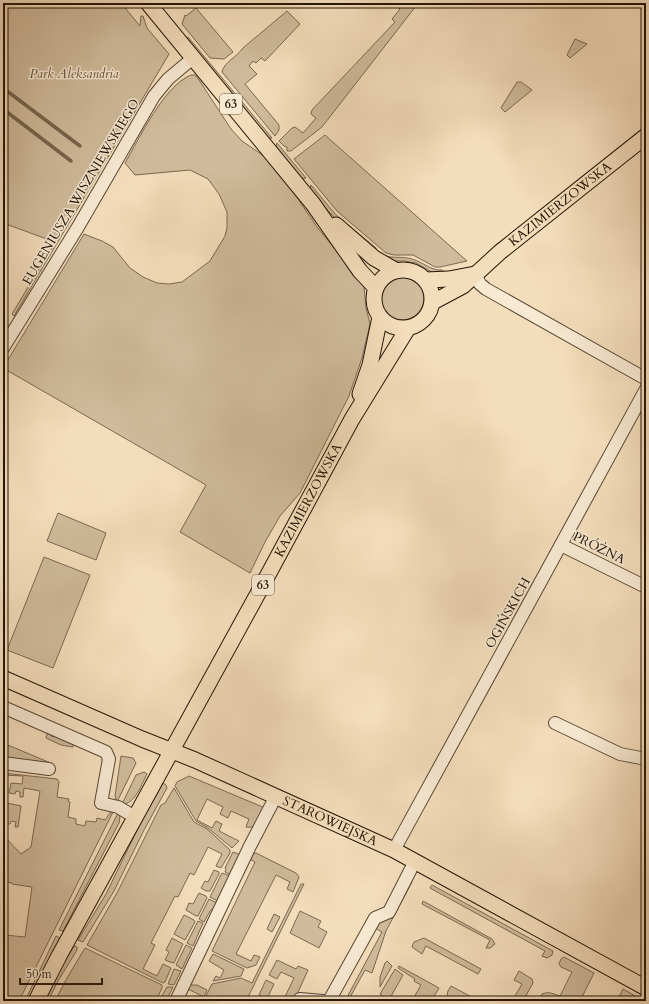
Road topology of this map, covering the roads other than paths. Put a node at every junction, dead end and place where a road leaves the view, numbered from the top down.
1 (148, 3) edge
2 (193, 58) junction
3 (646, 136) edge
4 (314, 204) junction
5 (395, 270) junction
6 (475, 274) junction
7 (426, 280) junction
8 (376, 288) junction
9 (433, 302) junction
10 (380, 317) junction
11 (408, 328) junction
12 (3, 348) edge
13 (646, 379) edge
14 (646, 389) edge
15 (352, 419) junction
16 (561, 545) junction
17 (646, 587) edge
18 (3, 678) edge
19 (3, 707) edge
20 (555, 723) dead end
21 (172, 750) junction
22 (646, 759) edge
23 (3, 763) edge
24 (49, 769) dead end
25 (276, 796) junction
26 (135, 817) junction
27 (394, 850) junction
28 (415, 861) junction
29 (646, 988) edge
30 (36, 1001) edge
31 (176, 1001) edge
32 (299, 1001) edge
33 (323, 1001) edge
34 (329, 1001) edge

1 - 2 main road, 63
2 - 4 main road, 63
2 - 12 street, EUGENIUSZA WISZNIEWSKIEGO
3 - 6 main road, KAZIMIERZOWSKA
4 - 5 main road, 63
4 - 8 main road, 63
5 - 7 main road
5 - 8 main road
6 - 7 main road
6 - 9 main road, KAZIMIERZOWSKA
6 - 13 street
7 - 9 main road
8 - 10 main road
9 - 11 main road
10 - 11 main road
10 - 15 main road, KAZIMIERZOWSKA / 63
11 - 15 main road, KAZIMIERZOWSKA / 63
14 - 16 street, OGIŃSKICH
15 - 21 main road, KAZIMIERZOWSKA / 63
16 - 17 street, PRÓŻNA
16 - 27 street, OGIŃSKICH
18 - 21 main road, STAROWIEJSKA
19 - 26 street
20 - 22 street
21 - 25 main road, STAROWIEJSKA
21 - 26 main road, 63
23 - 24 street
25 - 27 main road, STAROWIEJSKA
25 - 31 street
26 - 30 main road, 63
27 - 28 main road, STAROWIEJSKA
28 - 29 main road, STAROWIEJSKA
28 - 34 street
32 - 33 street

